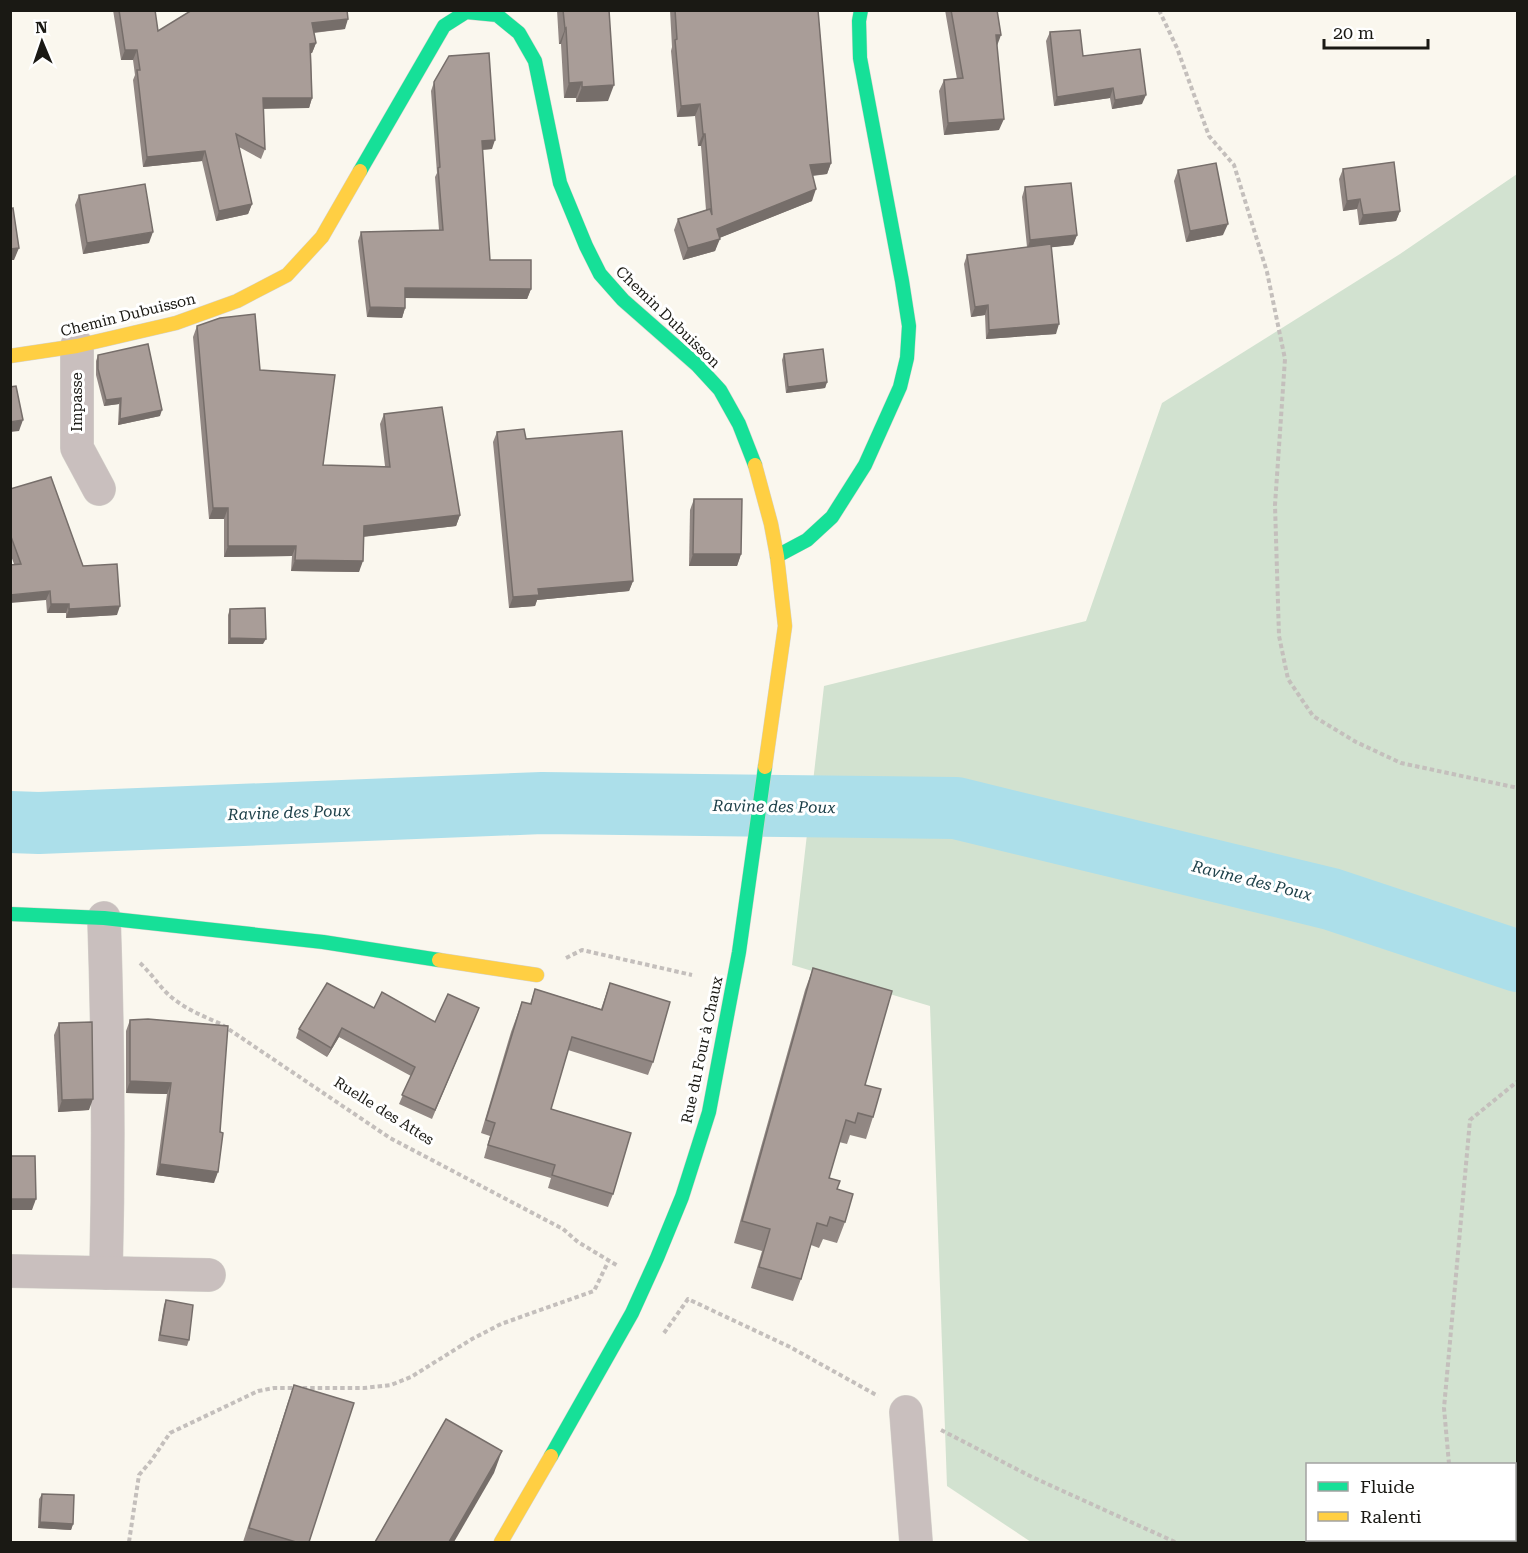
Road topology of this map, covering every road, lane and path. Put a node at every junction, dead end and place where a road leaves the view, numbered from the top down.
1 (861, 10) edge
2 (1159, 10) edge
3 (465, 11) edge
4 (77, 346) junction
5 (10, 356) edge
6 (99, 489) dead end
7 (777, 556) junction
8 (1518, 788) edge
9 (10, 914) edge
10 (104, 918) junction
11 (105, 952) junction
12 (537, 975) joint
13 (692, 975) dead end
14 (1518, 1081) edge
15 (608, 1262) junction
16 (621, 1269) dead end
17 (10, 1271) edge
18 (106, 1273) junction
19 (209, 1275) dead end
20 (906, 1412) dead end
21 (1449, 1463) edge
22 (129, 1542) edge
23 (501, 1542) edge
24 (916, 1542) edge

1 - 7 main road
2 - 8 path
3 - 4 main road, Chemin Dubuisson
3 - 7 main road, Chemin Dubuisson
4 - 5 main road, Chemin Dubuisson
4 - 6 street, Impasse
7 - 23 main road, Rue du Four à Chaux
9 - 10 main road
10 - 11 street
10 - 12 main road
11 - 15 path, Ruelle des Attes
11 - 18 street
12 - 13 path
14 - 21 path
15 - 16 path, Ruelle des Attes
15 - 22 path
17 - 18 street
18 - 19 street
20 - 24 street

